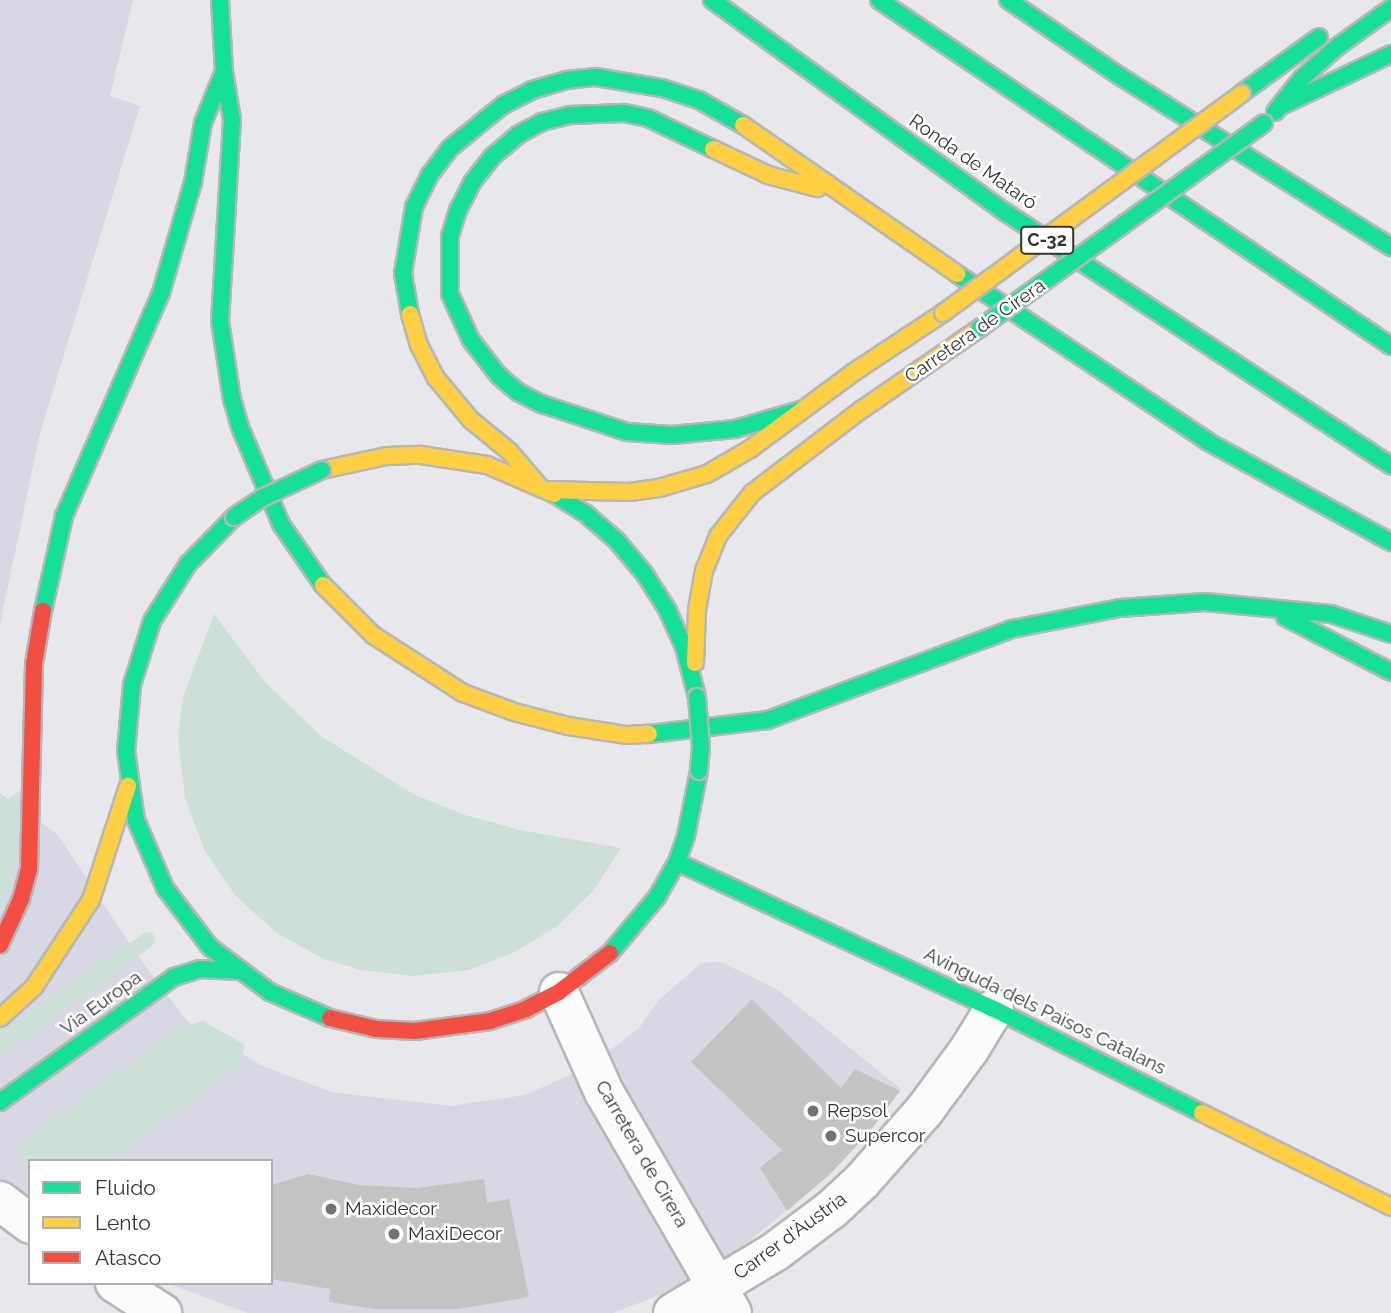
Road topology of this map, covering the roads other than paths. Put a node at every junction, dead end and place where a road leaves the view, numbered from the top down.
1 (220, 0) edge
2 (712, 0) edge
3 (879, 0) edge
4 (1009, 0) edge
5 (1391, 8) edge
6 (1335, 24) dead end
7 (1391, 54) edge
8 (224, 71) junction
9 (1118, 75) junction
10 (1281, 106) junction
11 (1264, 146) dead end
12 (844, 196) junction
13 (1391, 247) edge
14 (1391, 346) edge
15 (804, 409) junction
16 (1391, 466) edge
17 (545, 488) junction
18 (1391, 542) edge
19 (1268, 608) junction
20 (1391, 634) edge
21 (1391, 672) edge
22 (696, 693) junction
23 (129, 784) junction
24 (677, 862) junction
25 (0, 945) edge
26 (239, 971) junction
27 (559, 992) junction
28 (994, 1009) junction
29 (0, 1018) edge
30 (0, 1102) edge
31 (0, 1201) edge
32 (1391, 1207) edge
33 (28, 1222) edge
34 (119, 1285) edge
35 (726, 1300) edge
36 (162, 1313) edge
37 (673, 1313) edge

1 - 8 main road
2 - 16 main road, Ronda de Mataró / C-32
3 - 14 main road
4 - 9 main road
5 - 10 main road, Carretera de Cirera
6 - 15 main road, Carretera de Cirera, bridge
7 - 10 main road
8 - 19 main road
8 - 25 main road
9 - 11 main road
9 - 13 main road
10 - 22 main road, Carretera de Cirera, bridge
12 - 15 main road
12 - 17 main road
12 - 18 main road
15 - 17 main road, Carretera de Cirera
17 - 22 main road
17 - 23 main road, bridge
19 - 20 main road
19 - 21 main road
22 - 24 main road, bridge
23 - 26 main road
23 - 29 main road
24 - 27 main road
24 - 28 main road, Avinguda dels Països Catalans
26 - 27 main road
26 - 30 main road, Via Europa
27 - 35 street, Carretera de Cirera
28 - 32 main road, Avinguda dels Països Catalans
28 - 35 street, Carrer d'Àustria
31 - 33 street
34 - 36 street
35 - 37 street, Carrer d'Àustria

